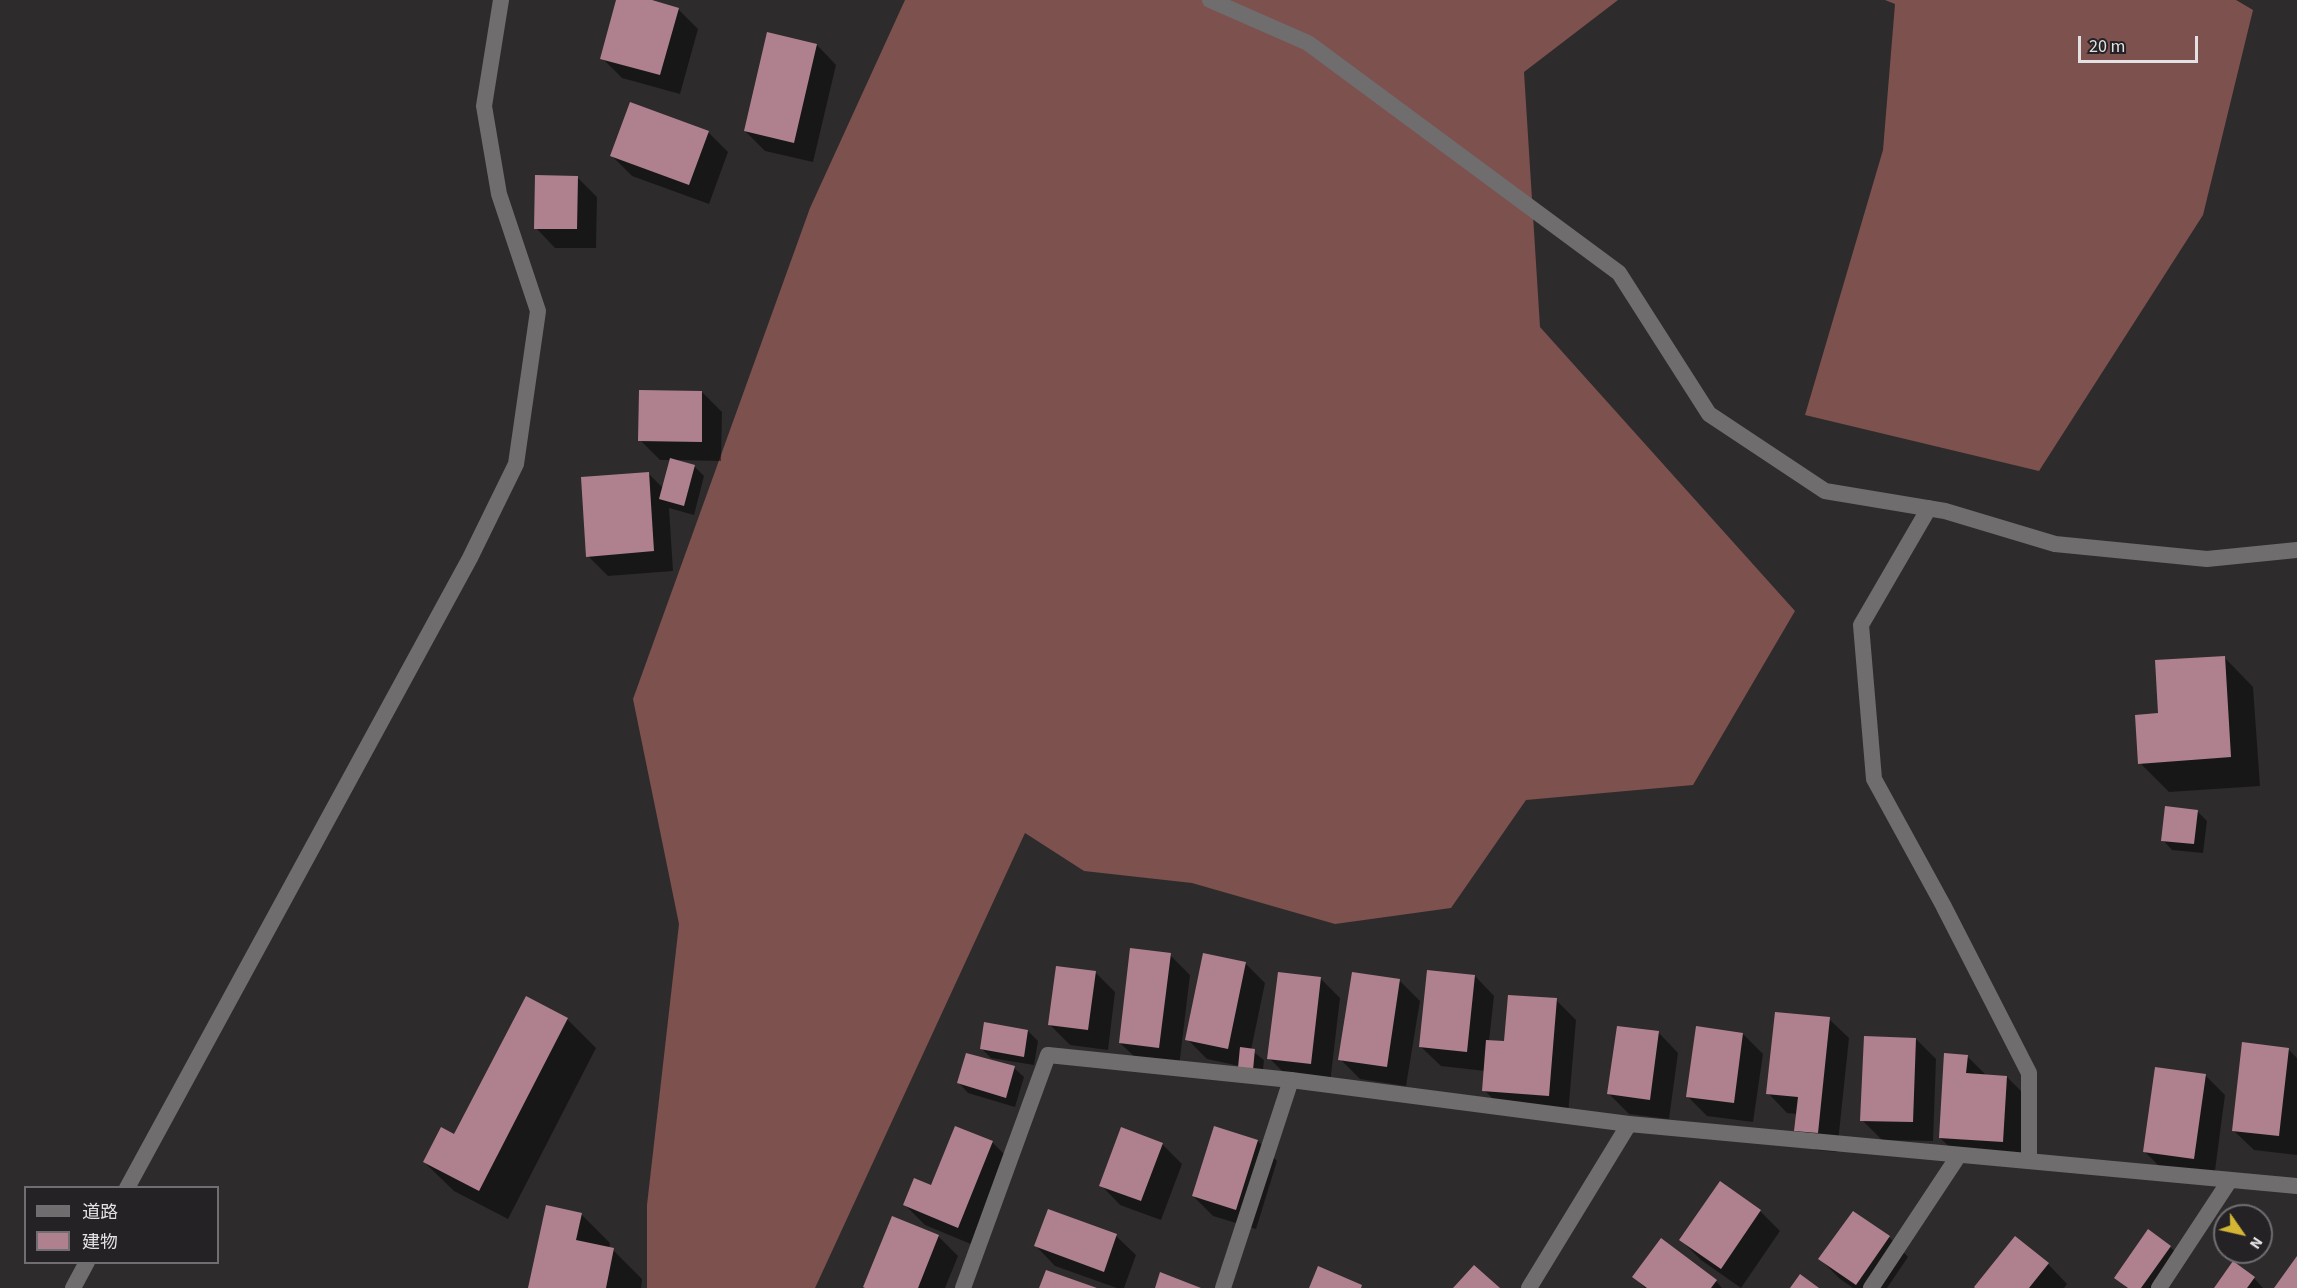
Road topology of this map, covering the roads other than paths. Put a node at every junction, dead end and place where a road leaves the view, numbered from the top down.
1 (501, 0) edge
2 (1210, 0) edge
3 (1929, 508) junction
4 (2297, 550) edge
5 (1291, 1080) junction
6 (1629, 1124) junction
7 (1959, 1155) junction
8 (2029, 1161) junction
9 (2230, 1180) junction
10 (128, 1186) edge
11 (2297, 1186) edge
12 (86, 1264) edge
13 (73, 1288) edge
14 (963, 1288) edge
15 (1223, 1288) edge
16 (1529, 1288) edge
17 (1871, 1288) edge
18 (2159, 1288) edge

1 - 10 street
2 - 3 street
3 - 4 street
3 - 8 street
5 - 6 street
5 - 14 street
5 - 15 street
6 - 7 street
6 - 16 street
7 - 8 street
7 - 17 street
8 - 9 street
9 - 11 street
9 - 18 street
12 - 13 street

